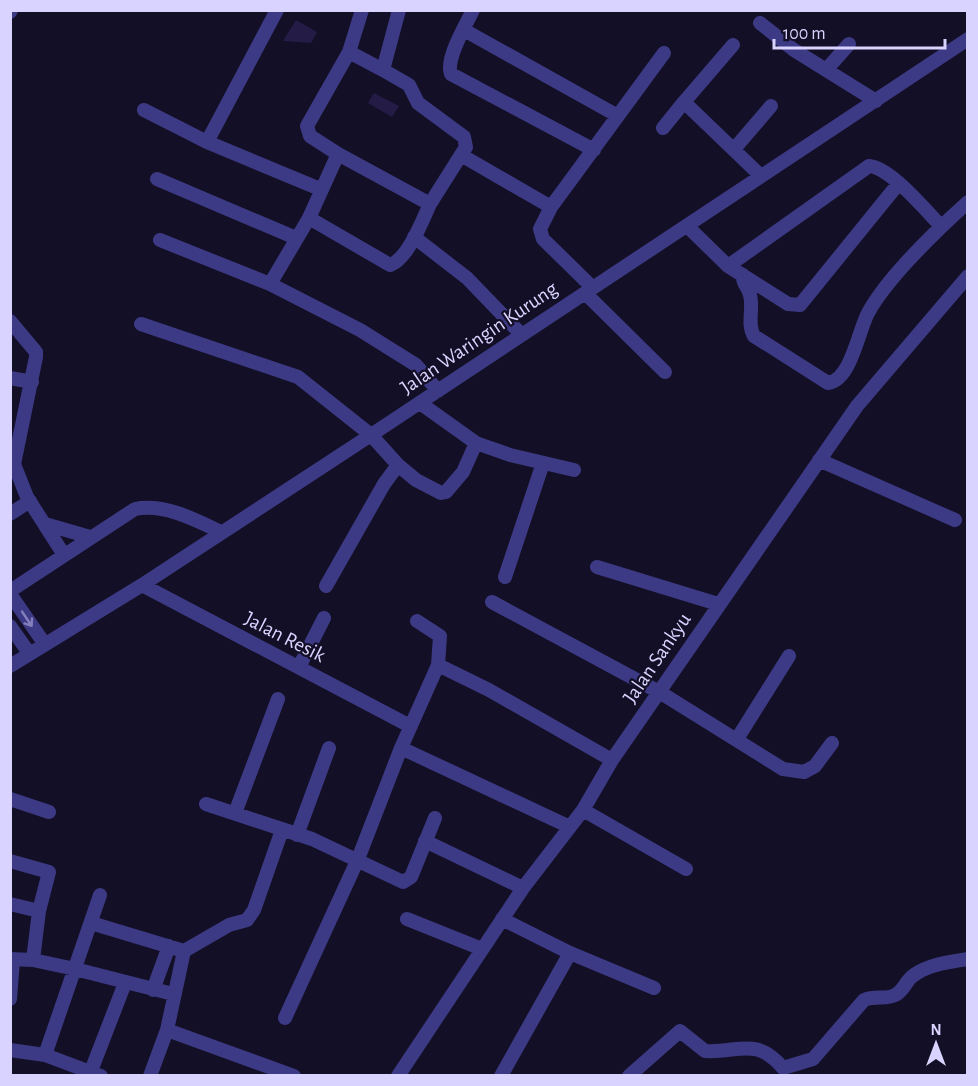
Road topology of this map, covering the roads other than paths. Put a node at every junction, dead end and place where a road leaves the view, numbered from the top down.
1 (277, 10) edge
2 (363, 10) edge
3 (399, 10) edge
4 (473, 10) edge
5 (760, 23) dead end
6 (464, 30) junction
7 (968, 39) edge
8 (849, 44) dead end
9 (733, 45) dead end
10 (350, 52) junction
11 (664, 53) dead end
12 (383, 70) junction
13 (826, 70) junction
14 (876, 101) junction
15 (684, 102) junction
16 (771, 106) dead end
17 (144, 110) dead end
18 (618, 117) junction
19 (663, 128) dead end
20 (207, 142) junction
21 (735, 148) junction
22 (594, 150) junction
23 (338, 154) junction
24 (461, 155) junction
25 (761, 176) junction
26 (158, 179) dead end
27 (899, 183) junction
28 (320, 189) junction
29 (968, 202) edge
30 (430, 204) junction
31 (551, 207) junction
32 (309, 218) junction
33 (687, 226) junction
34 (941, 226) junction
35 (414, 237) junction
36 (296, 238) junction
37 (160, 240) dead end
38 (728, 266) junction
39 (743, 275) junction
40 (965, 282) edge
41 (270, 284) junction
42 (588, 290) junction
43 (141, 324) dead end
44 (13, 325) edge
45 (521, 334) junction
46 (665, 372) dead end
47 (10, 378) edge
48 (32, 382) junction
49 (438, 391) junction
50 (420, 403) junction
51 (17, 428) edge
52 (371, 435) junction
53 (476, 443) junction
54 (819, 460) junction
55 (543, 463) junction
56 (398, 465) junction
57 (12, 467) edge
58 (574, 470) dead end
59 (30, 501) junction
60 (10, 514) edge
61 (955, 520) dead end
62 (45, 524) junction
63 (221, 532) junction
64 (90, 537) junction
65 (64, 555) junction
66 (597, 567) dead end
67 (505, 578) dead end
68 (142, 585) junction
69 (326, 586) dead end
70 (10, 593) edge
71 (492, 602) dead end
72 (718, 604) junction
73 (324, 618) dead end
74 (417, 621) dead end
75 (10, 626) edge
76 (44, 644) junction
77 (29, 653) junction
78 (789, 656) dead end
79 (438, 665) junction
80 (10, 666) edge
81 (299, 667) junction
82 (661, 693) junction
83 (278, 699) dead end
84 (410, 726) junction
85 (737, 739) junction
86 (832, 743) dead end
87 (329, 748) dead end
88 (401, 748) junction
89 (612, 760) junction
90 (10, 799) edge
91 (206, 804) dead end
92 (583, 810) junction
93 (49, 812) dead end
94 (235, 813) junction
95 (435, 818) dead end
96 (570, 827) junction
97 (282, 830) junction
98 (297, 835) junction
99 (425, 841) junction
100 (358, 859) junction
101 (10, 861) edge
102 (686, 869) dead end
103 (523, 888) junction
104 (100, 895) dead end
105 (10, 904) edge
106 (39, 911) junction
107 (407, 919) dead end
108 (502, 919) junction
109 (91, 923) junction
110 (169, 946) junction
111 (482, 949) junction
112 (184, 951) junction
113 (570, 953) junction
114 (968, 959) edge
115 (12, 960) edge
116 (33, 960) junction
117 (75, 969) junction
118 (125, 983) junction
119 (654, 988) dead end
120 (153, 990) junction
121 (173, 994) junction
122 (10, 999) edge
123 (285, 1018) dead end
124 (166, 1030) junction
125 (10, 1050) edge
126 (45, 1055) junction
127 (782, 1072) edge
128 (96, 1073) edge
129 (404, 1074) edge
130 (150, 1076) edge
131 (294, 1076) edge
132 (501, 1076) edge
133 (629, 1076) edge

1 - 20 street
2 - 10 street
3 - 12 street
4 - 6 street
5 - 13 street
6 - 18 street
6 - 22 street
7 - 14 street, Jalan Waringin Kurung
8 - 13 street
9 - 15 street
10 - 12 street
10 - 23 street
11 - 18 street
12 - 24 street
13 - 14 street
14 - 25 street, Jalan Waringin Kurung
15 - 19 street
15 - 21 street
16 - 21 street
17 - 20 street
18 - 22 street
20 - 28 street
21 - 25 street
22 - 31 street
23 - 28 street
23 - 30 street
24 - 30 street
24 - 31 street
25 - 33 street, Jalan Waringin Kurung
26 - 36 street
27 - 34 street
27 - 38 street
27 - 39 street
28 - 32 street
29 - 34 street
30 - 35 street
31 - 42 street
32 - 35 street
32 - 36 street
33 - 38 street
33 - 42 street, Jalan Waringin Kurung
34 - 39 street
35 - 45 street
36 - 41 street
37 - 41 street
38 - 39 street
40 - 54 street, Jalan Sankyu
41 - 49 street
42 - 45 street, Jalan Waringin Kurung
42 - 46 street
43 - 52 street
44 - 48 street
45 - 49 street, Jalan Waringin Kurung
47 - 48 street
48 - 51 street
49 - 50 street, Jalan Waringin Kurung
50 - 52 street, Jalan Waringin Kurung
50 - 53 street
51 - 57 street
52 - 56 street
52 - 63 street, Jalan Waringin Kurung
53 - 55 street
53 - 56 street
54 - 61 street
54 - 72 street, Jalan Sankyu
55 - 58 street
55 - 67 street
56 - 69 street
57 - 59 street
59 - 60 street
59 - 62 street
62 - 64 street
62 - 65 street
63 - 64 street
63 - 68 street, Jalan Waringin Kurung
64 - 65 street
65 - 70 street
66 - 72 street
68 - 76 street, Jalan Waringin Kurung
68 - 81 street, Jalan Resik
70 -> 76 street
71 - 82 street
72 - 82 street, Jalan Sankyu
73 - 81 street
74 - 79 street
75 - 77 street
76 - 77 street, Jalan Waringin Kurung
77 - 80 street, Jalan Waringin Kurung
78 - 85 street
79 - 84 street
79 - 89 street
81 - 84 street, Jalan Resik
82 - 85 street
82 - 89 street, Jalan Sankyu
83 - 94 street
84 - 88 street
85 - 86 street
87 - 98 street
88 - 96 street
88 - 100 street
89 - 92 street, Jalan Sankyu
90 - 93 street
91 - 94 street
92 - 96 street, Jalan Sankyu
92 - 102 street
94 - 97 street
95 - 99 street
96 - 103 street, Jalan Sankyu
97 - 98 street
97 - 112 street
98 - 100 street
99 - 100 street
99 - 103 street
100 - 123 street
101 - 106 street
103 - 108 street, Jalan Sankyu
104 - 109 street
105 - 106 street
106 - 116 street
107 - 111 street
108 - 111 street, Jalan Sankyu
108 - 113 street
109 - 110 street
109 - 117 street
110 - 112 street
110 - 120 street
111 - 129 street, Jalan Sankyu
112 - 121 street
113 - 119 street
113 - 132 street
114 - 127 street
115 - 116 street
115 - 122 street
116 - 117 street
117 - 118 street
117 - 126 street
118 - 120 street
118 - 128 street
120 - 121 street
121 - 124 street
124 - 130 street
124 - 131 street
125 - 126 street
126 - 128 street
127 - 133 street

